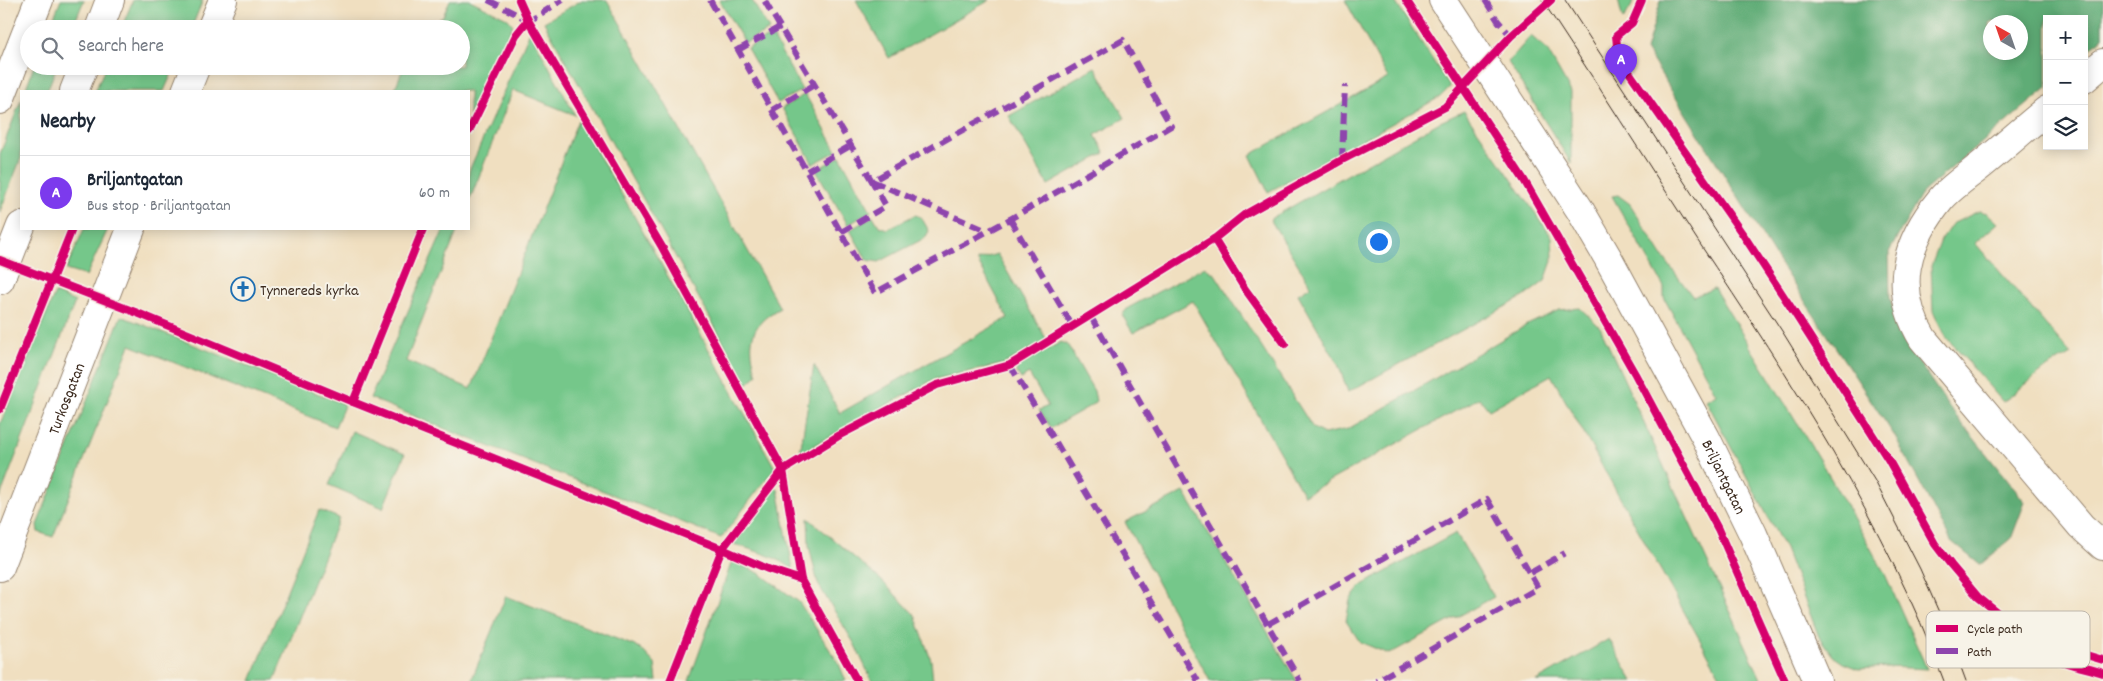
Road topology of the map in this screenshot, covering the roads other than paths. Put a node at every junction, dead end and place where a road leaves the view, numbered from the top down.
1 (39, 0) edge
2 (110, 0) edge
3 (222, 0) edge
4 (1443, 0) edge
5 (31, 20) edge
6 (102, 20) edge
7 (214, 20) edge
8 (20, 49) edge
9 (2103, 63) edge
10 (80, 75) edge
11 (192, 75) edge
12 (2088, 76) edge
13 (74, 90) edge
14 (186, 90) edge
15 (0, 100) edge
16 (2043, 113) edge
17 (20, 229) edge
18 (132, 230) edge
19 (0, 280) edge
20 (2103, 546) edge
21 (0, 567) edge
22 (1816, 681) edge

1 - 5 street
2 - 6 street
3 - 7 street
4 - 22 street, Briljantgatan
8 - 15 street
9 - 12 street
10 - 13 street
11 - 14 street
16 - 20 street
17 - 19 street
18 - 21 street, Turkosgatan

